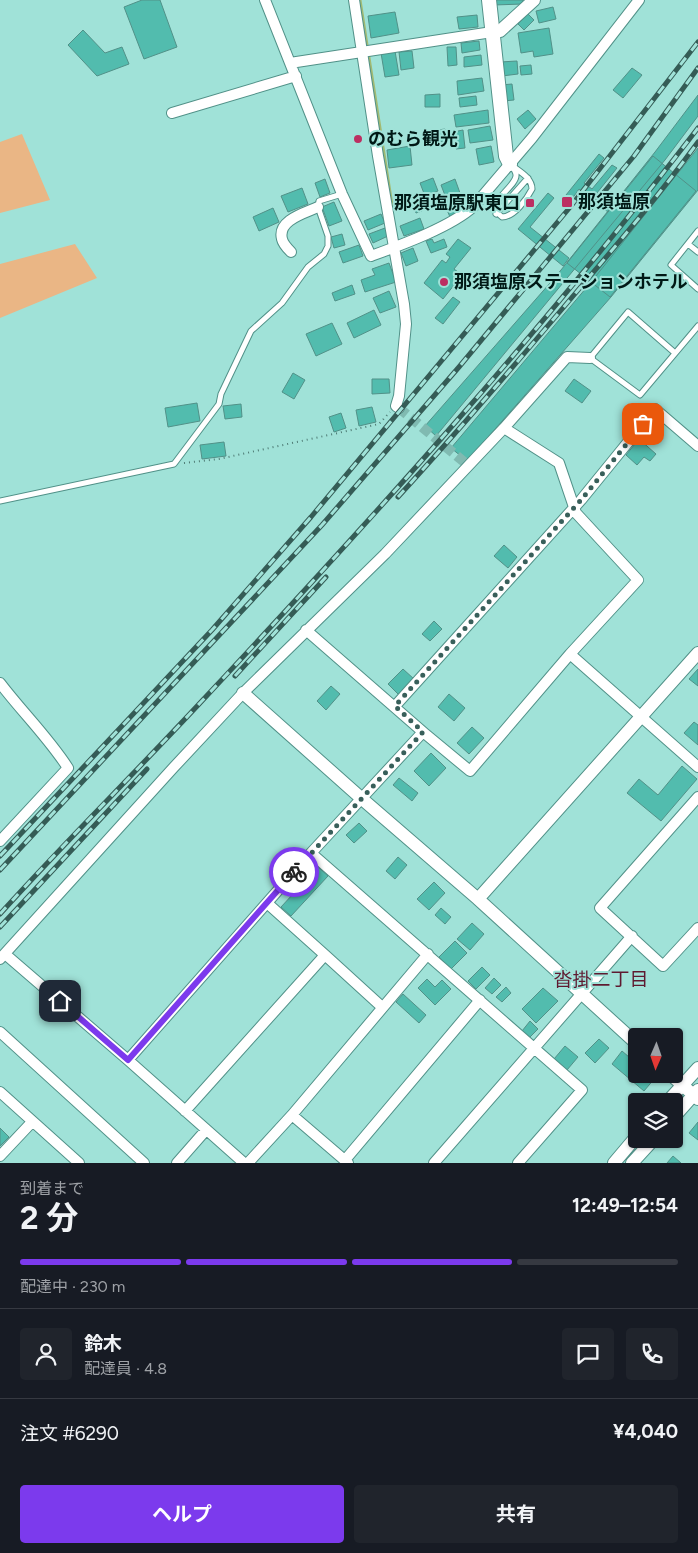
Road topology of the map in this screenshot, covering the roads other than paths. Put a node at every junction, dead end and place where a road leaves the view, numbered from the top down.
1 (265, 0) edge
2 (354, 0) edge
3 (488, 0) edge
4 (534, 0) edge
5 (639, 0) edge
6 (492, 32) junction
7 (362, 51) junction
8 (290, 63) junction
9 (296, 76) junction
10 (172, 113) dead end
11 (510, 164) junction
12 (528, 178) junction
13 (342, 194) junction
14 (318, 207) junction
15 (496, 214) junction
16 (698, 232) edge
17 (688, 244) junction
18 (394, 247) junction
19 (291, 252) dead end
20 (698, 252) edge
21 (698, 289) edge
22 (698, 326) edge
23 (675, 353) junction
24 (590, 358) junction
25 (397, 407) road end
26 (504, 428) junction
27 (698, 446) edge
28 (0, 501) edge
29 (574, 507) junction
30 (306, 630) junction
31 (570, 654) junction
32 (698, 654) edge
33 (0, 683) edge
34 (244, 693) junction
35 (395, 706) junction
36 (642, 717) junction
37 (423, 732) junction
38 (698, 767) edge
39 (698, 797) edge
40 (361, 798) junction
41 (0, 841) edge
42 (310, 853) junction
43 (478, 899) junction
44 (267, 903) junction
45 (698, 928) edge
46 (632, 936) junction
47 (428, 954) junction
48 (325, 955) junction
49 (2, 956) edge
50 (582, 994) junction
51 (480, 1000) junction
52 (382, 1007) junction
53 (0, 1032) edge
54 (628, 1036) edge
55 (534, 1048) junction
56 (128, 1060) junction
57 (698, 1068) edge
58 (681, 1083) edge
59 (683, 1085) junction
60 (0, 1092) edge
61 (676, 1093) edge
62 (697, 1094) edge
63 (683, 1108) edge
64 (185, 1111) junction
65 (292, 1115) junction
66 (32, 1122) junction
67 (206, 1130) junction
68 (628, 1147) edge
69 (646, 1148) edge
70 (0, 1156) edge
71 (347, 1161) edge
72 (79, 1163) edge
73 (144, 1163) edge
74 (177, 1163) edge
75 (244, 1163) edge
76 (248, 1163) edge
77 (434, 1163) edge
78 (518, 1163) edge
79 (614, 1163) edge
80 (632, 1163) edge

1 - 8 street
2 - 7 street
3 - 6 main road
4 - 6 street
5 - 11 street
6 - 7 street
6 - 11 main road
7 - 8 street
7 - 18 street
8 - 9 street
9 - 10 street
9 - 13 street
11 - 12 lane
11 - 15 lane
11 - 18 street
12 - 15 lane
12 - 15 lane
13 - 14 lane
13 - 18 street
14 - 19 street
14 - 28 lane
16 - 17 lane
17 - 20 lane
17 - 21 lane
18 - 25 street
22 - 23 lane
23 - 24 lane
23 - 24 lane
24 - 26 street
26 - 29 street
26 - 30 street
27 - 29 street
29 - 31 street
29 - 35 street
30 - 34 street
30 - 35 street
31 - 36 street
31 - 37 street
32 - 36 street
33 - 41 street
34 - 40 street
34 - 49 street
35 - 37 street
36 - 38 street
36 - 43 street
37 - 40 street
39 - 46 street
40 - 42 street
40 - 43 street
42 - 44 street
42 - 47 street
43 - 50 street
44 - 48 street
44 - 56 street
45 - 46 street
46 - 50 street
47 - 51 street
47 - 52 street
48 - 52 street
48 - 64 street
49 - 56 street
50 - 54 street
50 - 55 street
51 - 55 street
51 - 71 street
52 - 65 street
53 - 73 street
55 - 77 street
55 - 78 street
56 - 64 street
57 - 59 street
58 - 59 street
59 - 61 street
59 - 62 street
60 - 66 street
62 - 63 street
64 - 67 street
65 - 71 street
65 - 76 street
66 - 70 street
66 - 72 street
67 - 74 street
67 - 75 street
68 - 79 street
69 - 80 street

